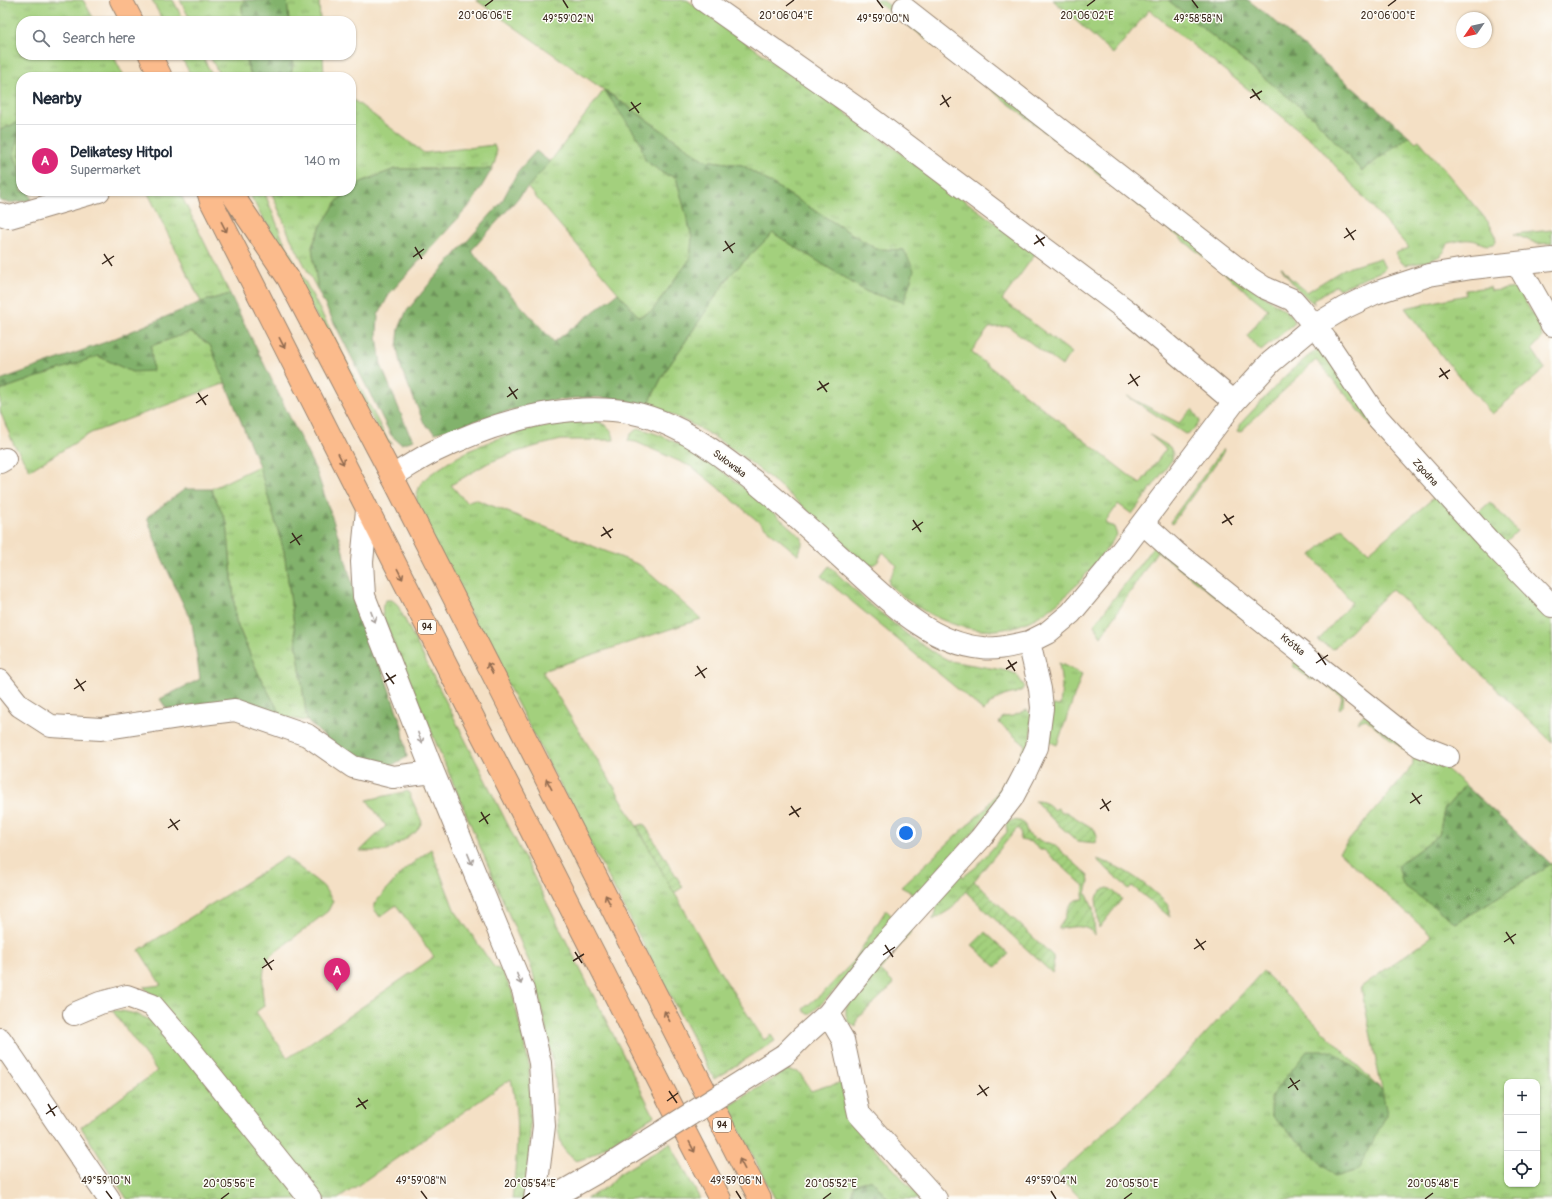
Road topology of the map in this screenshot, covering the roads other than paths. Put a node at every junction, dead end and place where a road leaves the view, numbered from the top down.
1 (121, 0) edge
2 (704, 0) edge
3 (904, 8) dead end
4 (129, 16) edge
5 (152, 60) edge
6 (158, 72) edge
7 (82, 196) edge
8 (209, 196) edge
9 (233, 196) edge
10 (0, 214) edge
11 (1552, 259) edge
12 (1517, 263) junction
13 (1552, 325) edge
14 (1314, 326) junction
15 (1234, 402) junction
16 (392, 476) junction
17 (367, 510) junction
18 (1142, 523) junction
19 (1552, 606) edge
20 (1029, 642) junction
21 (0, 681) edge
22 (1448, 757) dead end
23 (433, 772) junction
24 (74, 1014) dead end
25 (828, 1014) junction
26 (0, 1039) edge
27 (109, 1199) edge
28 (310, 1199) edge
29 (535, 1199) edge
30 (550, 1199) edge
31 (720, 1199) edge
32 (760, 1199) edge
33 (936, 1199) edge

1 - 4 main road
2 - 15 street
3 - 14 street, Zgodna
5 - 6 main road
7 - 10 street
8 -> 17 main road, 94
9 - 16 main road, 94
11 - 12 street, Sułowska
12 - 13 street
12 - 14 street, Sułowska
14 - 15 street, Sułowska
14 - 19 street, Zgodna
15 - 18 street, Sułowska
16 - 20 street, Sułowska
32 -> 16 main road, 94
17 -> 23 street
17 -> 31 main road, 94
18 - 20 street, Sułowska
18 - 22 street, Krótka
20 - 25 street
21 - 23 street
23 -> 29 street
24 - 28 street
25 - 30 street, bridge
25 - 33 street
26 - 27 street

